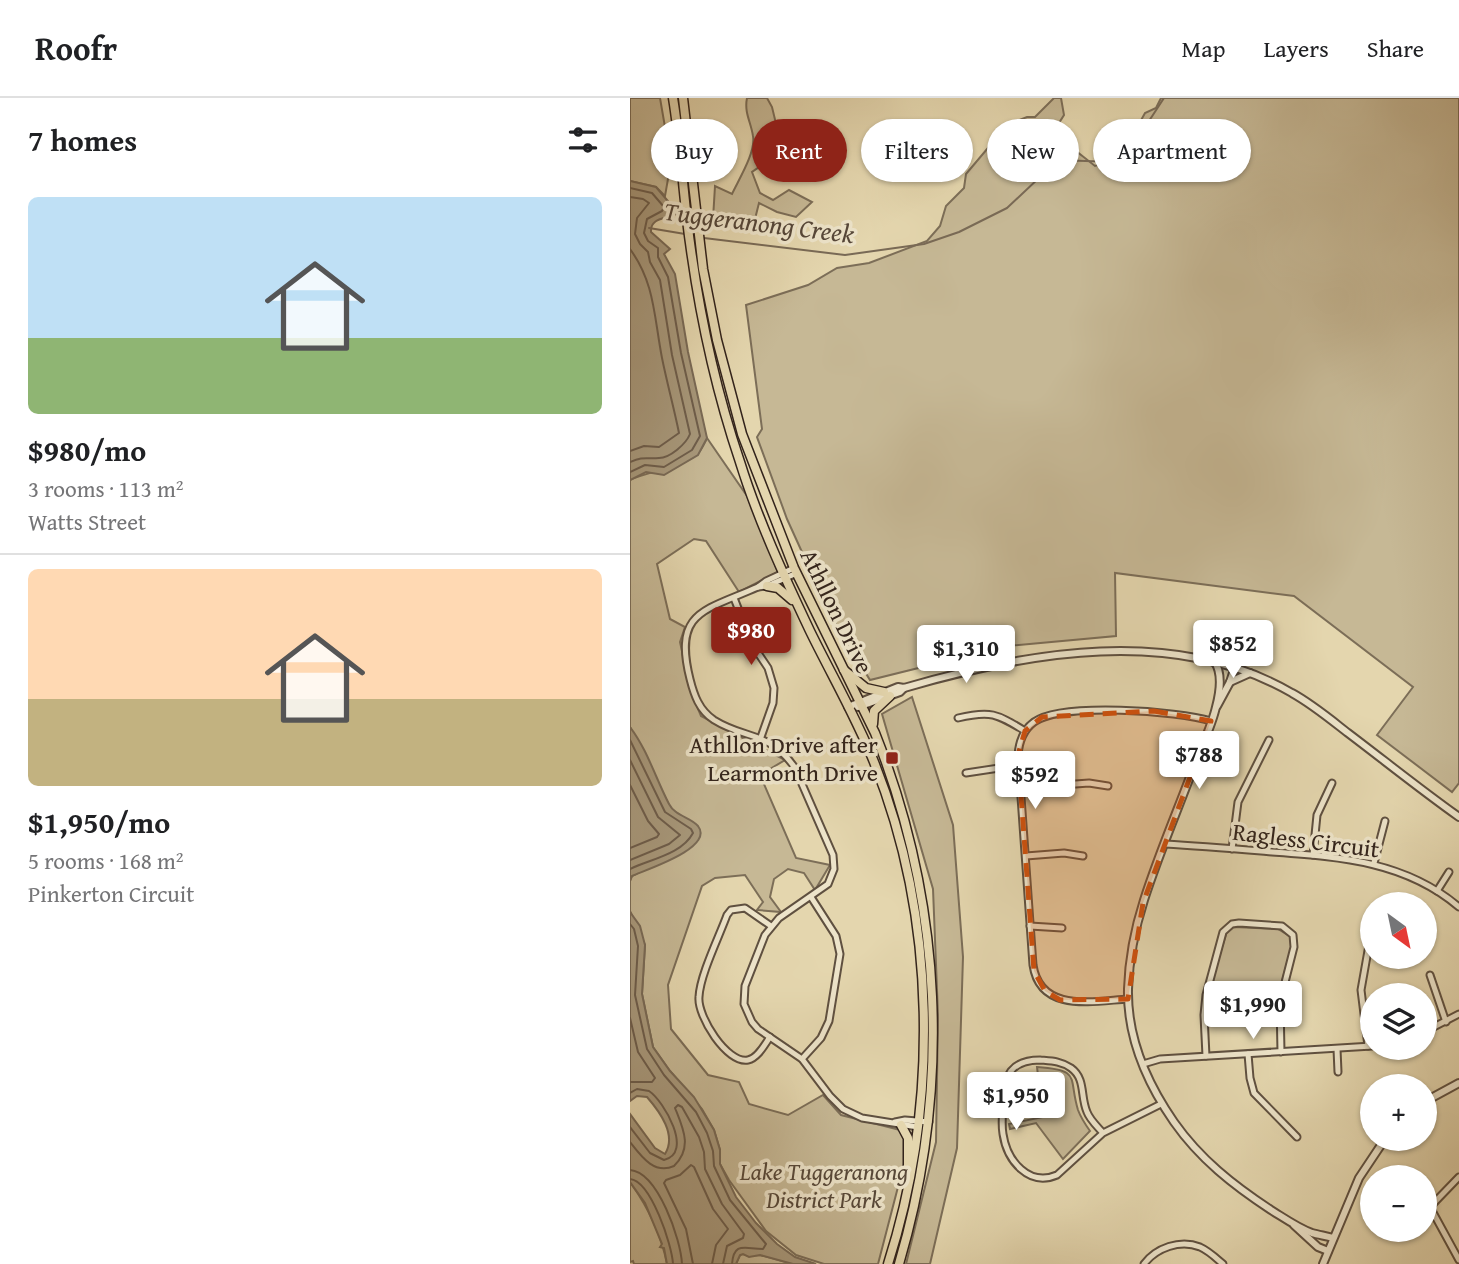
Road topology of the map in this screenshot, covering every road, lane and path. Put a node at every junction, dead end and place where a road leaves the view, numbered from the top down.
1 (673, 98) edge
2 (683, 98) edge
3 (795, 570) junction
4 (784, 575) junction
5 (762, 587) junction
6 (734, 598) junction
7 (799, 607) junction
8 (1213, 661) junction
9 (1235, 667) junction
10 (844, 670) junction
11 (1250, 673) junction
12 (1230, 682) junction
13 (887, 694) junction
14 (860, 704) junction
15 (848, 708) junction
16 (1216, 708) junction
17 (958, 718) dead end
18 (1211, 721) junction
19 (1025, 731) junction
20 (874, 733) junction
21 (761, 737) junction
22 (1269, 740) dead end
23 (1019, 765) junction
24 (966, 773) dead end
25 (1332, 783) dead end
26 (1108, 786) dead end
27 (1021, 788) junction
28 (1459, 817) edge
29 (1385, 821) dead end
30 (1165, 844) junction
31 (1232, 849) junction
32 (1313, 855) junction
33 (1026, 856) junction
34 (1083, 856) dead end
35 (1374, 863) junction
36 (1450, 872) dead end
37 (1437, 891) junction
38 (811, 897) junction
39 (1459, 907) edge
40 (771, 926) junction
41 (1031, 926) junction
42 (1062, 928) dead end
43 (1430, 975) dead end
44 (1128, 999) junction
45 (1459, 1014) edge
46 (1446, 1022) junction
47 (1437, 1026) edge
48 (770, 1037) junction
49 (1360, 1047) edge
50 (1337, 1049) junction
51 (1282, 1052) junction
52 (1248, 1054) junction
53 (1206, 1056) junction
54 (802, 1059) junction
55 (1143, 1064) junction
56 (1338, 1072) dead end
57 (1459, 1083) edge
58 (1437, 1095) edge
59 (1161, 1104) junction
60 (898, 1124) junction
61 (918, 1124) junction
62 (928, 1126) junction
63 (1102, 1133) junction
64 (1297, 1137) dead end
65 (1377, 1151) edge
66 (1459, 1177) edge
67 (909, 1180) junction
68 (1437, 1199) edge
69 (1437, 1219) edge
70 (1293, 1224) junction
71 (1333, 1238) junction
72 (1328, 1251) junction
73 (1459, 1260) edge
74 (888, 1264) edge
75 (899, 1264) edge
76 (1144, 1264) edge
77 (1223, 1264) edge
78 (1324, 1264) edge

1 - 4 main road, Athllon Drive
2 - 3 main road, Athllon Drive
3 - 4 street
3 - 10 main road, Athllon Drive
4 - 5 street
4 - 7 main road, Athllon Drive
5 - 6 street
5 - 7 main road
6 - 21 street
6 - 21 street
7 - 15 main road, Athllon Drive
8 - 9 street
8 - 13 street
8 - 16 street
9 - 11 street
9 - 12 street
10 - 13 main road
10 - 14 main road, Athllon Drive
11 - 12 street
11 - 28 street
12 - 16 street
13 - 14 street
13 - 20 main road
14 - 15 street
14 - 20 main road, Athllon Drive
15 - 61 main road, Athllon Drive
16 - 18 street
17 - 19 street
18 - 19 street
18 - 30 street
19 - 23 street
20 - 62 main road, Athllon Drive
21 - 38 street
22 - 31 street
23 - 24 street
23 - 27 street
25 - 32 street
26 - 27 street
27 - 33 street
29 - 35 street
30 - 31 street, Ragless Circuit
30 - 44 street
31 - 32 street, Ragless Circuit
32 - 35 street, Ragless Circuit
33 - 34 street
33 - 41 street
35 - 37 street, Ragless Circuit
36 - 37 street
37 - 39 street, Ragless Circuit
38 - 40 street
38 - 54 street
40 - 48 street
40 - 48 street
41 - 42 street
41 - 44 street
43 - 46 street
44 - 55 street
45 - 46 street
46 - 47 street
48 - 54 street
49 - 50 street
50 - 51 street
50 - 56 street
51 - 52 street
51 - 53 street
52 - 53 street
52 - 64 street
53 - 55 street
54 - 60 street
55 - 59 street
57 - 58 street
59 - 63 street
59 - 70 street
60 - 61 street
60 - 67 main road
61 - 62 street
61 - 67 main road, Athllon Drive
62 - 75 main road, Athllon Drive
63 - 63 street
65 - 71 street
66 - 68 street
67 - 74 main road, Athllon Drive
69 - 73 street
70 - 71 street
70 - 72 street
71 - 72 street
72 - 78 street
76 - 77 street

